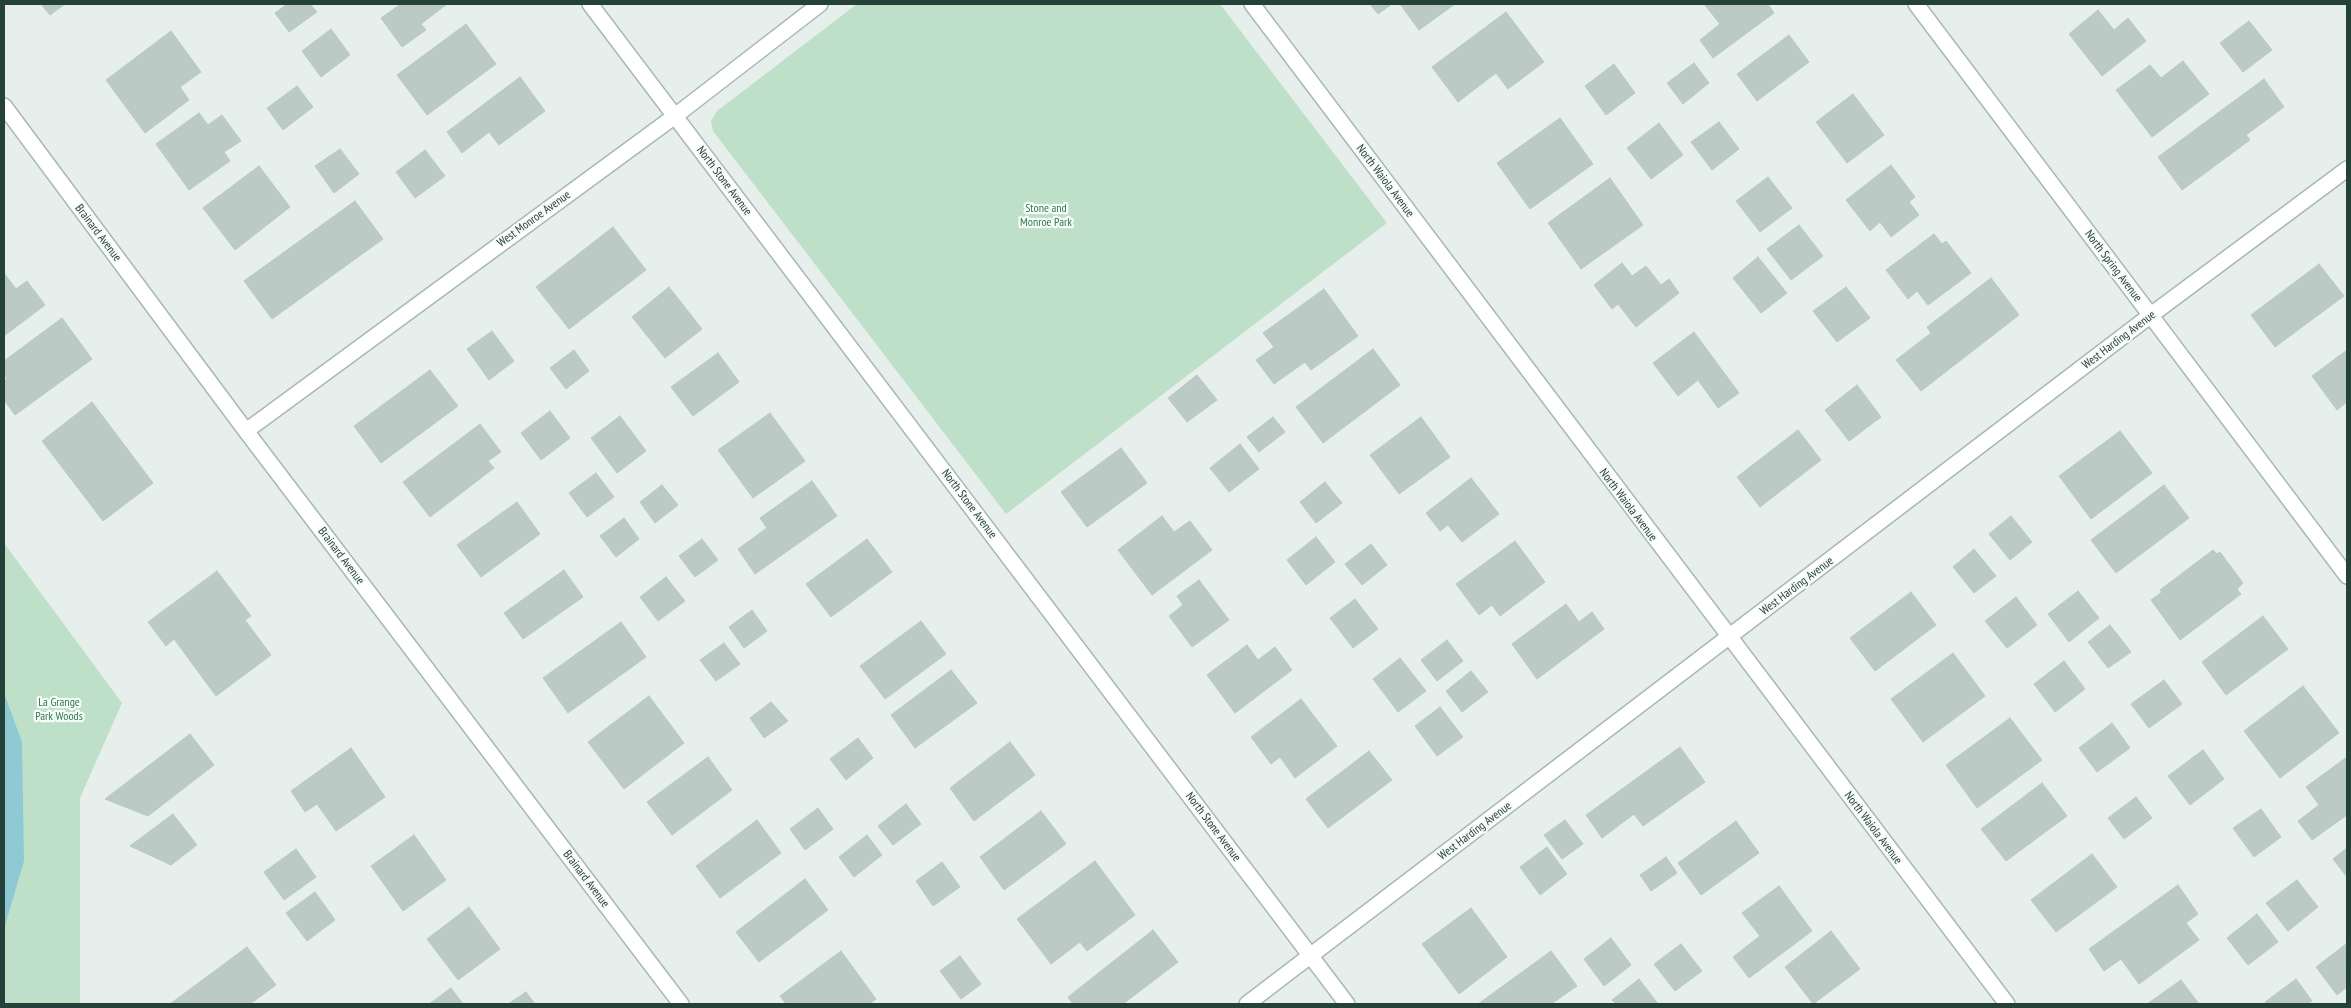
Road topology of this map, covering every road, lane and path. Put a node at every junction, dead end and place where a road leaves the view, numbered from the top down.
1 (590, 4) edge
2 (820, 4) edge
3 (1252, 4) edge
4 (1916, 4) edge
5 (4, 106) edge
6 (675, 116) junction
7 (2347, 169) edge
8 (2151, 315) junction
9 (246, 431) junction
10 (2347, 576) edge
11 (1728, 638) junction
12 (1311, 956) junction
13 (681, 1004) edge
14 (1247, 1004) edge
15 (1347, 1004) edge
16 (2007, 1004) edge

1 - 6 street, North Stone Avenue
2 - 6 street, West Monroe Avenue
3 - 11 street, North Waiola Avenue
4 - 8 street, North Spring Avenue
5 - 9 street, Brainard Avenue
6 - 9 street, West Monroe Avenue
6 - 12 street, North Stone Avenue
7 - 8 street, West Harding Avenue
8 - 10 street, North Spring Avenue
8 - 11 street, West Harding Avenue
9 - 13 street, Brainard Avenue
11 - 12 street, West Harding Avenue
11 - 16 street, North Waiola Avenue
12 - 14 street, West Harding Avenue
12 - 15 street, North Stone Avenue

